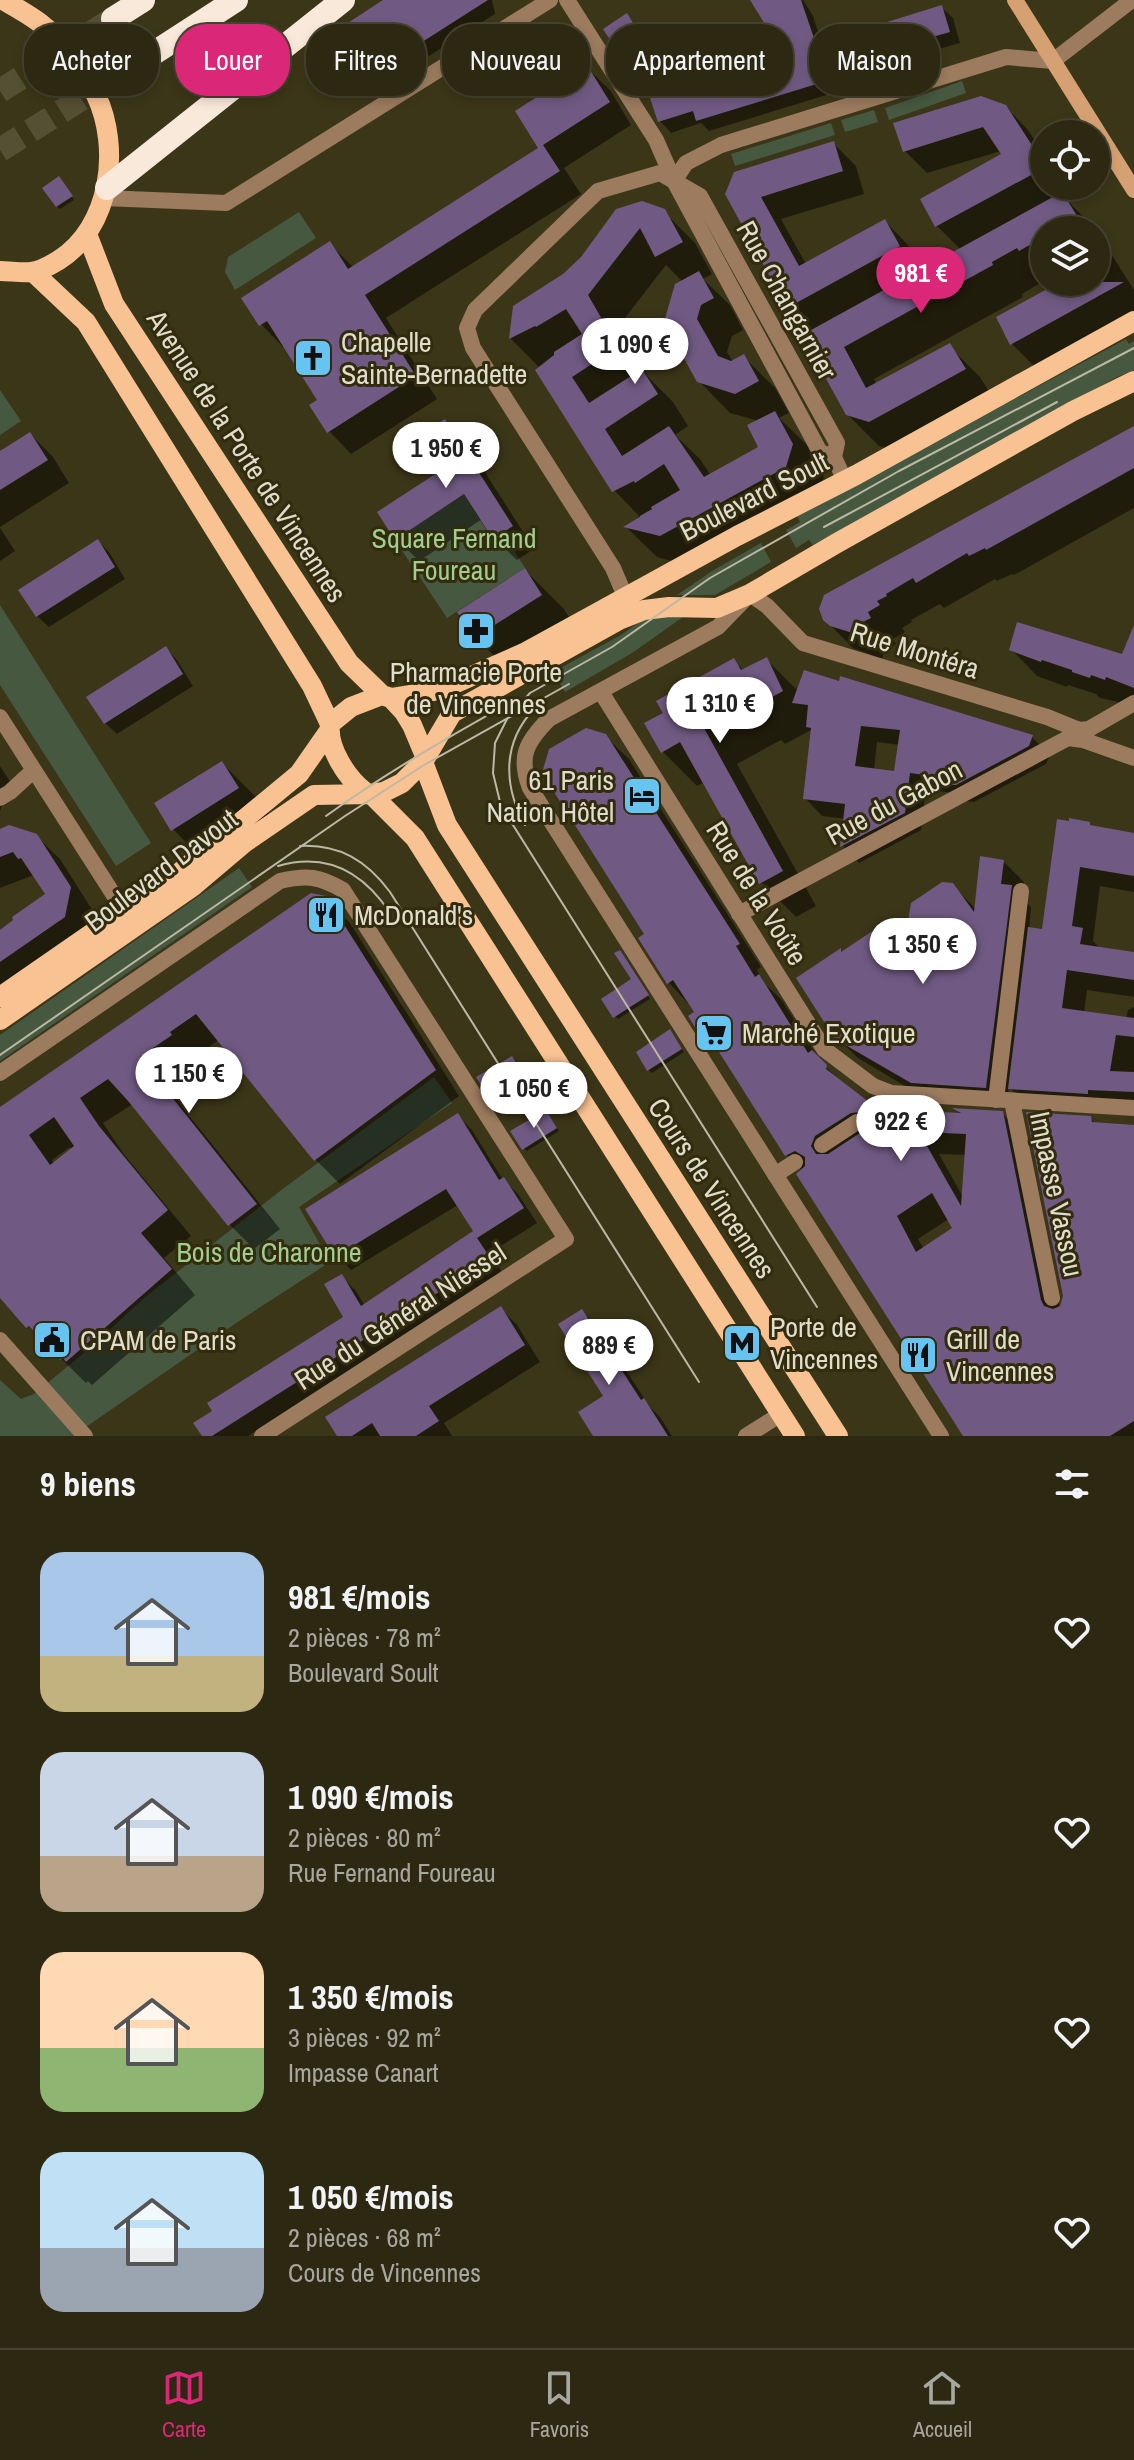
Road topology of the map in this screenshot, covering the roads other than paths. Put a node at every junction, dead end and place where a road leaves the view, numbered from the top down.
1 (3, 0) edge
2 (143, 0) edge
3 (236, 0) edge
4 (343, 0) edge
5 (550, 0) edge
6 (567, 0) edge
7 (1015, 0) edge
8 (1132, 0) edge
9 (113, 19) tunnel mouth
10 (159, 50) tunnel mouth
11 (1053, 61) junction
12 (674, 181) junction
13 (1134, 190) edge
14 (106, 193) junction
15 (87, 234) junction
16 (0, 271) edge
17 (33, 272) junction
18 (1134, 321) edge
19 (1134, 381) edge
20 (845, 481) junction
21 (750, 594) junction
22 (625, 596) junction
23 (601, 692) junction
24 (387, 696) junction
25 (1134, 703) edge
26 (0, 717) edge
27 (330, 728) junction
28 (1076, 734) junction
29 (1134, 758) edge
30 (424, 759) junction
31 (34, 770) junction
32 (368, 793) junction
33 (0, 798) edge
34 (1021, 891) dead end
35 (124, 911) junction
36 (739, 914) junction
37 (0, 997) edge
38 (0, 1020) edge
39 (0, 1073) edge
40 (891, 1093) junction
41 (1004, 1101) junction
42 (1134, 1108) edge
43 (872, 1113) dead end
44 (857, 1122) dead end
45 (822, 1145) dead end
46 (795, 1162) dead end
47 (775, 1175) junction
48 (1052, 1298) dead end
49 (0, 1340) edge
50 (781, 1414) junction
51 (85, 1436) edge
52 (262, 1436) edge
53 (746, 1436) edge
54 (795, 1436) edge
55 (838, 1436) edge
56 (941, 1436) edge

1 - 14 main road
2 - 9 highway
3 - 10 highway
4 - 14 highway
5 - 14 street
6 - 12 street, Rue Changarnier
7 - 11 main road
8 - 11 street
11 - 12 street
11 - 13 main road
12 - 20 street, Rue Changarnier
12 - 22 street
14 - 15 main road
15 - 17 main road
15 - 24 main road, Avenue de la Porte de Vincennes
16 - 17 main road
17 - 27 main road
18 - 20 main road, Boulevard Soult
19 - 21 main road
20 - 22 main road, Boulevard Soult
21 - 23 street
21 - 28 street, Rue Montéra
21 - 30 main road
22 - 24 main road, Boulevard Soult
23 - 36 street, Rue de la Voûte
23 - 47 street, Cours de Vincennes
24 - 27 main road, Boulevard Soult
24 - 30 main road, Cours de Vincennes
25 - 28 street, Rue du Gabon
26 - 31 street
27 - 32 main road
27 - 35 main road, Boulevard Davout
28 - 29 street, Rue Montéra
28 - 36 street, Rue du Gabon
30 - 32 main road
30 - 55 main road, Cours de Vincennes
31 - 33 street
31 - 35 street
32 - 38 main road, Boulevard Davout
32 - 50 main road
34 - 41 street, Impasse Vassou
35 - 37 main road, Boulevard Davout
36 - 40 street, Rue de la Voûte
39 - 52 street, Rue du Général Niessel
40 - 41 street, Rue de la Voûte
40 - 43 street
41 - 42 street, Rue de la Voûte
41 - 48 street, Impasse Vassou
44 - 45 street
46 - 47 street
47 - 56 street, Cours de Vincennes
49 - 51 street
50 - 53 street
50 - 54 main road

